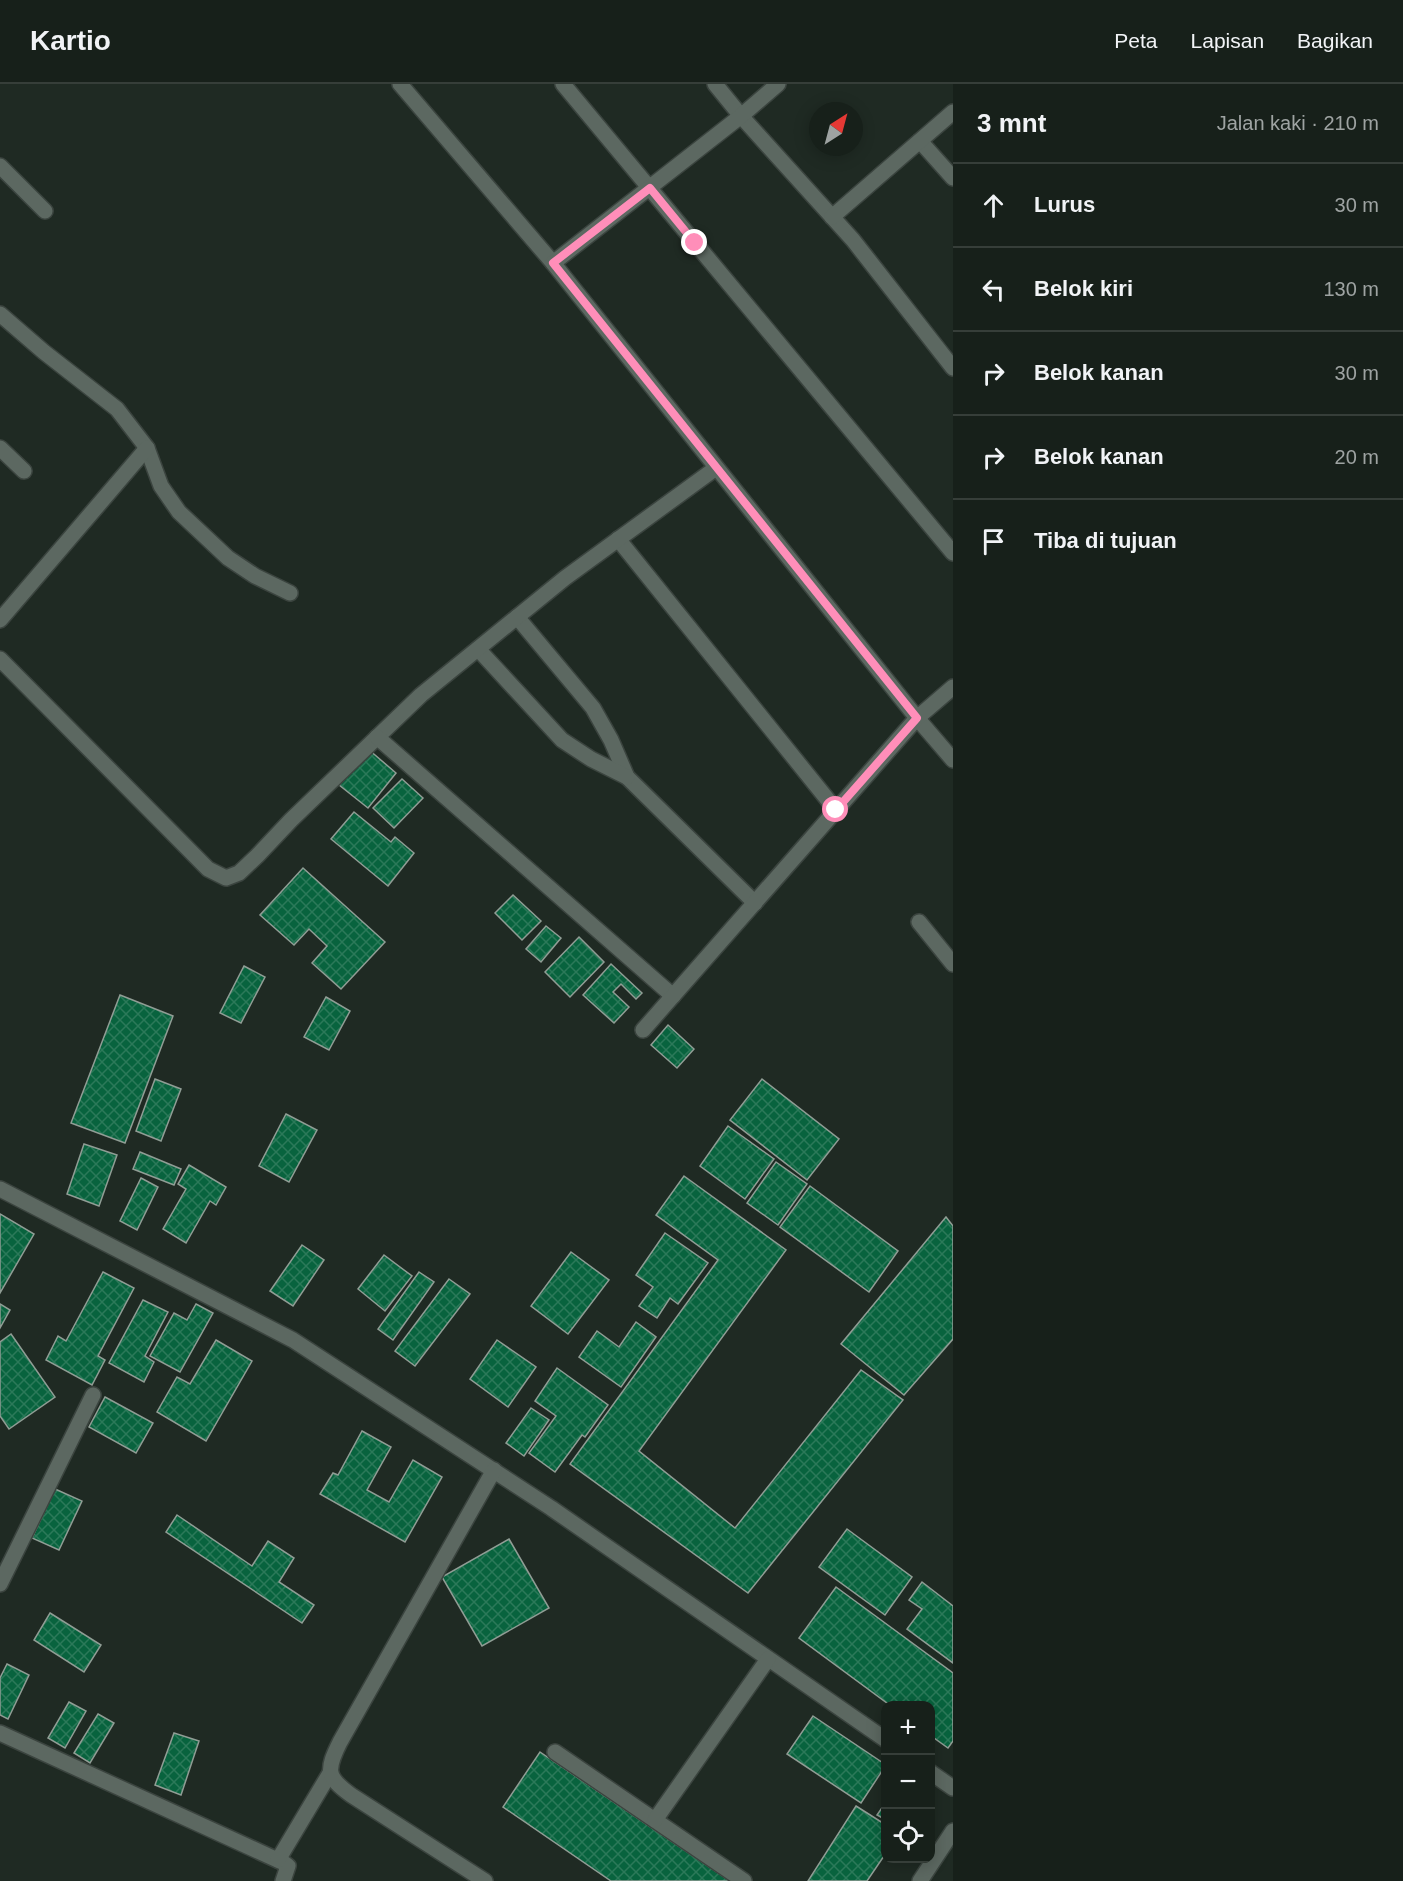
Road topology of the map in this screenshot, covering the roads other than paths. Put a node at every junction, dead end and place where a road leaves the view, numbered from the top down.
1 (400, 84) edge
2 (563, 84) edge
3 (715, 84) edge
4 (778, 84) edge
5 (953, 112) edge
6 (741, 116) junction
7 (920, 141) junction
8 (0, 166) edge
9 (953, 178) edge
10 (650, 188) junction
11 (45, 211) dead end
12 (832, 217) junction
13 (553, 263) junction
14 (0, 314) edge
15 (953, 368) edge
16 (0, 448) edge
17 (147, 448) junction
18 (716, 468) junction
19 (24, 471) dead end
20 (618, 539) junction
21 (953, 553) edge
22 (290, 593) dead end
23 (517, 617) junction
24 (0, 620) edge
25 (478, 649) junction
26 (0, 659) edge
27 (953, 687) edge
28 (917, 718) junction
29 (377, 737) junction
30 (953, 760) edge
31 (627, 777) junction
32 (836, 810) junction
33 (754, 903) junction
34 (919, 922) dead end
35 (953, 964) edge
36 (673, 996) junction
37 (643, 1030) dead end
38 (0, 1189) edge
39 (93, 1395) dead end
40 (494, 1470) junction
41 (0, 1584) edge
42 (768, 1659) junction
43 (0, 1733) edge
44 (881, 1737) edge
45 (555, 1752) dead end
46 (330, 1773) junction
47 (935, 1775) edge
48 (953, 1788) edge
49 (655, 1820) junction
50 (953, 1831) edge
51 (278, 1860) junction
52 (283, 1881) edge
53 (485, 1881) edge
54 (744, 1881) edge
55 (920, 1881) edge

1 - 13 street
2 - 10 street
3 - 6 street
4 - 6 street
5 - 7 street
6 - 10 street
6 - 12 street
7 - 9 street
7 - 12 street
8 - 11 street
10 - 13 street
10 - 21 street
12 - 15 street
13 - 18 street
14 - 17 street
16 - 19 street
17 - 22 street
17 - 24 street
18 - 20 street
18 - 28 street
20 - 23 street
20 - 32 street
23 - 25 street
23 - 31 street
25 - 29 street
25 - 31 street
26 - 29 street
27 - 28 street
28 - 30 street
28 - 32 street
29 - 36 street
31 - 33 street
32 - 33 street
33 - 36 street
34 - 35 street
36 - 37 street
38 - 40 street
39 - 41 street
40 - 42 street
40 - 46 street
42 - 44 street
42 - 49 street
43 - 51 street
45 - 49 street
46 - 51 street
46 - 53 street
47 - 48 street
49 - 54 street
50 - 55 street
51 - 52 street

